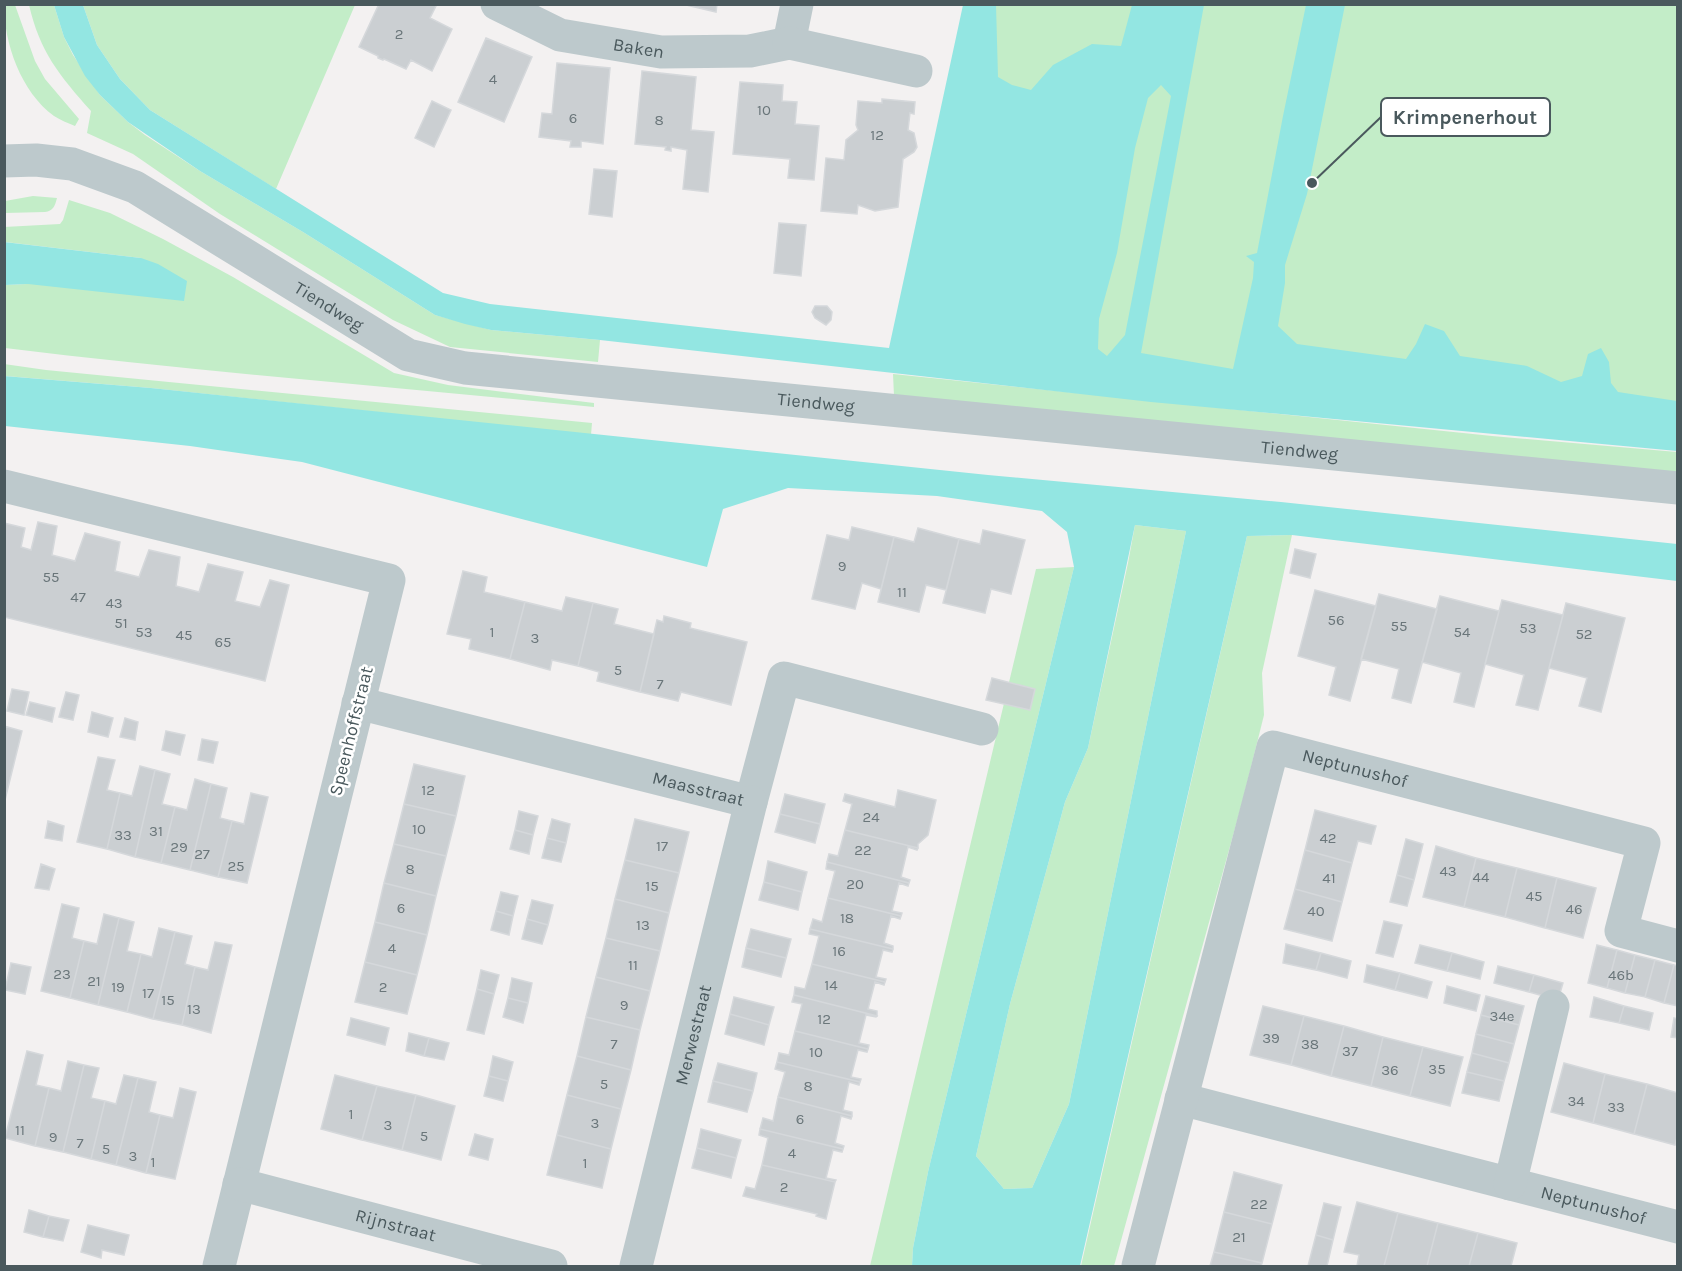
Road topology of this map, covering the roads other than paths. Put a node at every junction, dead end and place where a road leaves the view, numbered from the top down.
1 (497, 4) edge
2 (797, 4) edge
3 (789, 43) junction
4 (916, 71) dead end
5 (4, 161) edge
6 (4, 486) edge
7 (1677, 488) edge
8 (358, 703) junction
9 (982, 729) dead end
10 (751, 802) junction
11 (1677, 946) edge
12 (1553, 1006) dead end
13 (1181, 1099) junction
14 (239, 1184) junction
15 (1510, 1184) junction
16 (1677, 1227) edge
17 (219, 1266) edge
18 (552, 1266) edge
19 (636, 1266) edge
20 (1138, 1266) edge

1 - 3 street, Baken
2 - 3 street
3 - 4 street, Baken
5 - 7 street, Tiendweg
6 - 8 street, Speenhoffstraat
8 - 10 street, Maasstraat
8 - 14 street, Speenhoffstraat
9 - 10 street, Maasstraat
10 - 19 street, Merwestraat
11 - 13 street, Neptunushof
12 - 15 street
13 - 15 street, Neptunushof
13 - 20 street, Neptunushof
14 - 17 street, Speenhoffstraat
14 - 18 street, Rijnstraat
15 - 16 street, Neptunushof

